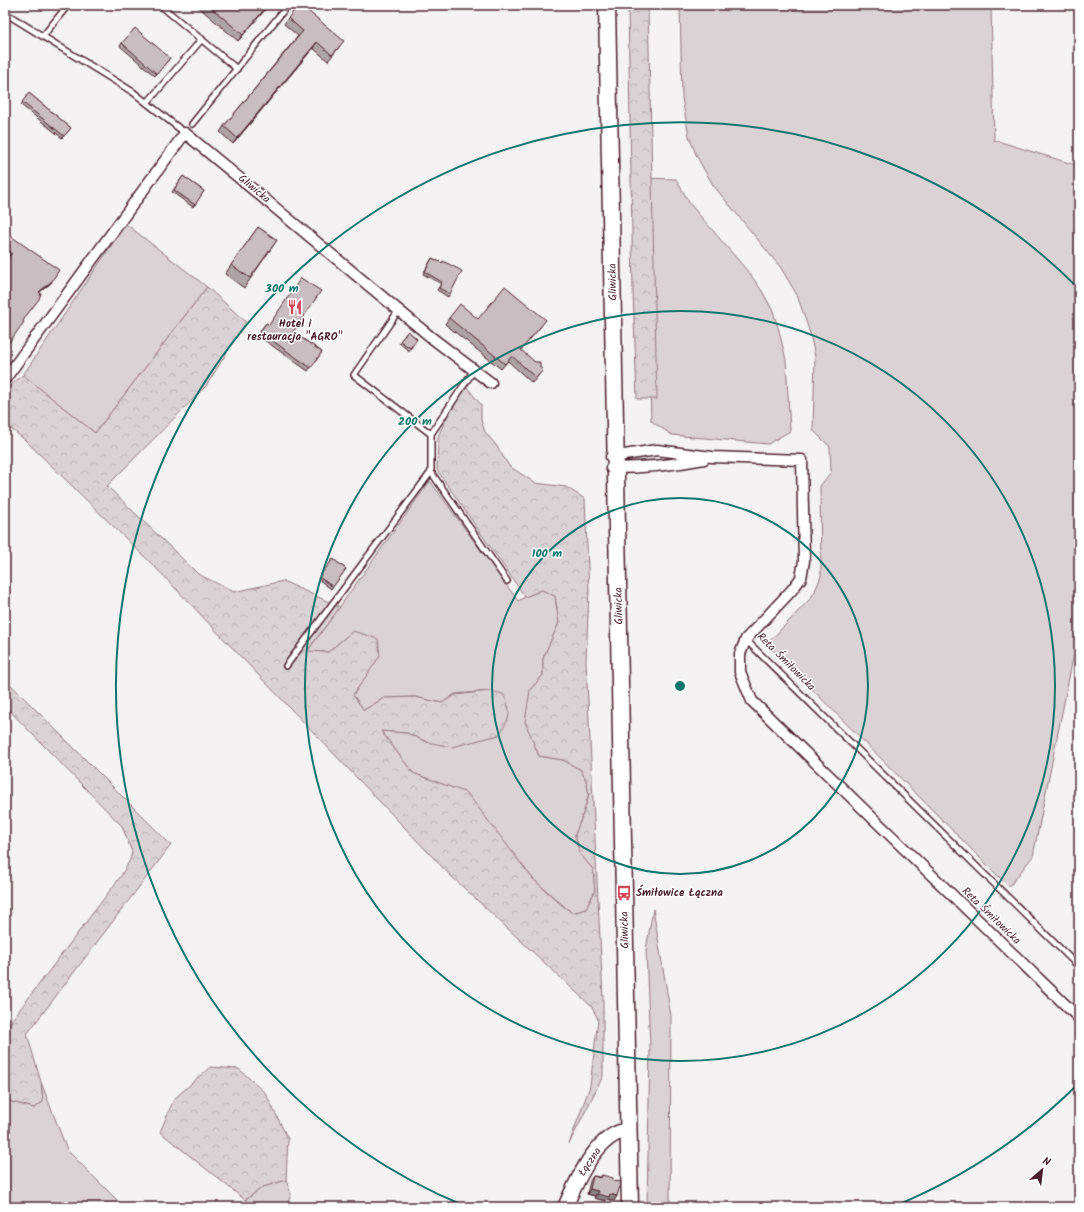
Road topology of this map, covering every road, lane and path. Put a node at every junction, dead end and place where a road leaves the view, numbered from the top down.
1 (68, 5) edge
2 (160, 5) edge
3 (288, 5) edge
4 (607, 5) edge
5 (5, 13) edge
6 (43, 36) junction
7 (202, 39) junction
8 (237, 69) junction
9 (147, 103) junction
10 (192, 124) dead end
11 (185, 132) junction
12 (400, 310) junction
13 (474, 370) junction
14 (5, 379) edge
15 (491, 383) dead end
16 (431, 434) junction
17 (712, 457) junction
18 (612, 463) junction
19 (431, 472) junction
20 (507, 581) dead end
21 (746, 639) junction
22 (286, 666) dead end
23 (1079, 967) edge
24 (1079, 1018) edge
25 (628, 1130) junction
26 (565, 1207) edge
27 (630, 1207) edge

1 - 6 lane
2 - 7 lane
3 - 8 lane
4 - 18 main road, Gliwicka
5 - 6 lane, Gliwicka
6 - 9 lane, Gliwicka
7 - 8 lane
7 - 9 lane
8 - 10 lane
9 - 11 lane, Gliwicka
11 - 12 street, Gliwicka
11 - 14 street
12 - 13 street, Gliwicka
12 - 16 lane
13 - 15 street, Gliwicka
13 - 16 lane
16 - 19 lane
17 - 18 street
17 - 18 street
17 - 21 street
18 - 25 main road, Gliwicka
19 - 20 lane
19 - 22 lane
21 - 23 lane, Reta Śmiłowicka
21 - 24 street, Reta Śmiłowicka
25 - 26 street, Łączna
25 - 27 main road, Gliwicka

